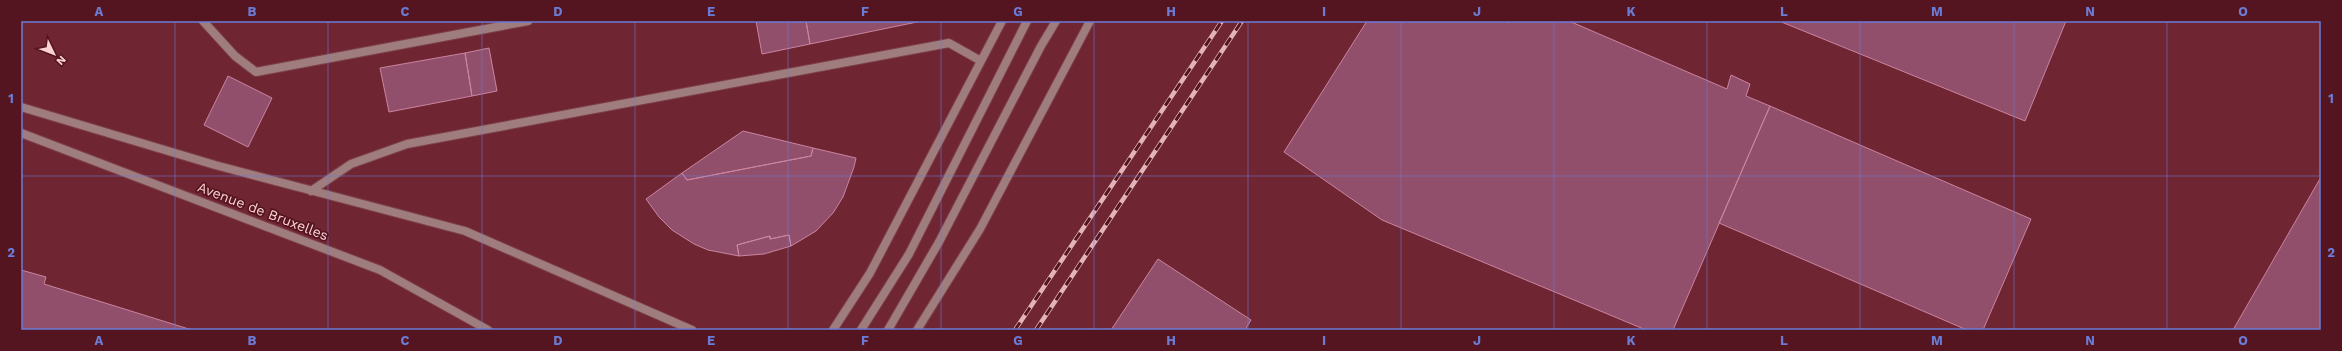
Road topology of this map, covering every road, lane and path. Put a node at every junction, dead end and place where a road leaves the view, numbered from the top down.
1 (203, 21) edge
2 (528, 21) edge
3 (1002, 21) edge
4 (1027, 21) edge
5 (1056, 21) edge
6 (1090, 21) edge
7 (981, 61) junction
8 (21, 107) edge
9 (22, 136) edge
10 (311, 191) junction
11 (488, 330) edge
12 (692, 330) edge
13 (833, 330) edge
14 (861, 330) edge
15 (888, 330) edge
16 (917, 330) edge

1 - 2 street
3 - 7 street
4 - 14 street
5 - 15 street
6 - 16 street
7 - 10 street
7 - 13 street
8 - 10 street
9 - 11 street, Avenue de Bruxelles
10 - 12 street

